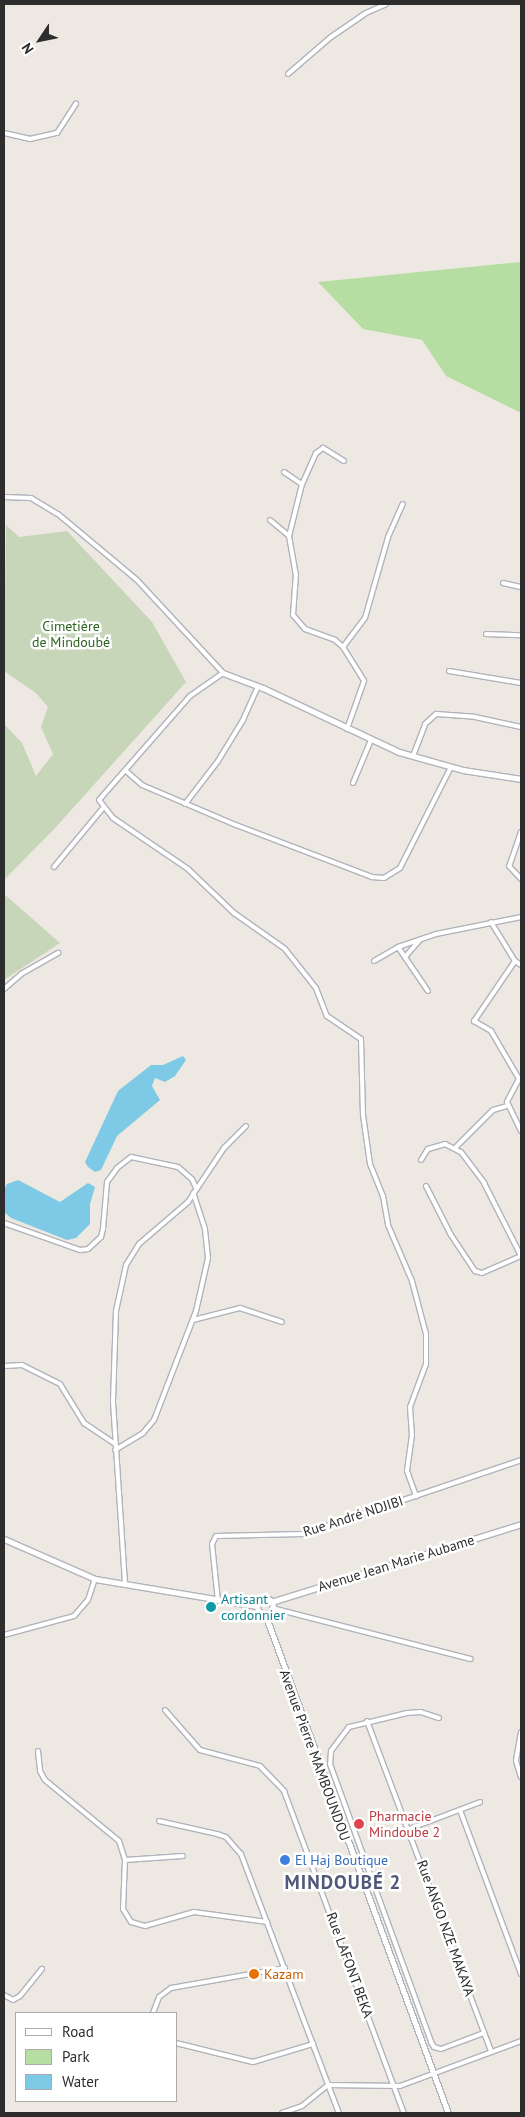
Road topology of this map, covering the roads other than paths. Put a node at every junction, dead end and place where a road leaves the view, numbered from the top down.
1 (386, 4) edge
2 (288, 74) dead end
3 (76, 104) dead end
4 (4, 134) edge
5 (344, 461) dead end
6 (284, 472) dead end
7 (302, 484) junction
8 (4, 496) edge
9 (403, 504) dead end
10 (270, 520) dead end
11 (288, 536) junction
12 (503, 583) dead end
13 (521, 587) edge
14 (486, 634) dead end
15 (521, 635) edge
16 (343, 647) junction
17 (449, 671) dead end
18 (222, 673) junction
19 (521, 683) edge
20 (258, 686) junction
21 (521, 726) edge
22 (347, 729) junction
23 (371, 740) junction
24 (413, 756) junction
25 (451, 767) junction
26 (126, 771) junction
27 (521, 779) edge
28 (353, 783) dead end
29 (185, 804) junction
30 (103, 808) junction
31 (521, 832) edge
32 (54, 866) dead end
33 (521, 879) edge
34 (521, 917) edge
35 (491, 922) junction
36 (420, 940) junction
37 (398, 947) junction
38 (58, 953) dead end
39 (405, 957) junction
40 (374, 961) dead end
41 (515, 961) junction
42 (521, 965) edge
43 (4, 989) edge
44 (428, 990) dead end
45 (507, 1106) junction
46 (246, 1126) dead end
47 (521, 1131) edge
48 (456, 1147) junction
49 (421, 1160) dead end
50 (426, 1186) dead end
51 (196, 1188) junction
52 (193, 1193) junction
53 (4, 1223) edge
54 (521, 1256) edge
55 (193, 1320) junction
56 (282, 1322) dead end
57 (4, 1366) edge
58 (115, 1444) junction
59 (115, 1450) junction
60 (521, 1460) edge
61 (416, 1496) junction
62 (521, 1524) edge
63 (4, 1539) edge
64 (95, 1579) junction
65 (125, 1583) junction
66 (218, 1601) junction
67 (271, 1602) junction
68 (257, 1606) junction
69 (272, 1608) junction
70 (265, 1614) junction
71 (4, 1635) edge
72 (471, 1659) dead end
73 (165, 1710) dead end
74 (439, 1718) dead end
75 (368, 1722) junction
76 (521, 1732) edge
77 (38, 1751) dead end
78 (521, 1778) edge
79 (480, 1802) dead end
80 (460, 1810) junction
81 (159, 1821) dead end
82 (409, 1829) junction
83 (183, 1856) dead end
84 (125, 1860) junction
85 (267, 1922) junction
86 (285, 1968) junction
87 (42, 1969) dead end
88 (521, 1974) edge
89 (4, 1995) edge
90 (153, 2012) edge
91 (484, 2033) junction
92 (521, 2041) edge
93 (178, 2043) edge
94 (313, 2044) junction
95 (491, 2051) junction
96 (432, 2072) junction
97 (328, 2085) junction
98 (394, 2086) junction
99 (282, 2113) edge
100 (339, 2113) edge
101 (404, 2113) edge
102 (448, 2113) edge

1 - 2 street
3 - 4 street
5 - 7 street
6 - 7 street
7 - 11 street
8 - 18 street
9 - 16 street
10 - 11 street
11 - 16 street
12 - 13 street
14 - 15 street
16 - 22 street
17 - 19 street
18 - 20 street
18 - 26 street
20 - 22 street
20 - 29 street
21 - 24 street
22 - 23 street
23 - 24 street
23 - 28 street
24 - 25 street
25 - 27 street
25 - 29 street
26 - 29 street
26 - 30 street
30 - 32 street
30 - 61 street
31 - 33 street
34 - 35 street
35 - 36 street
35 - 41 street
36 - 37 street
36 - 39 street
37 - 39 street
37 - 40 street
38 - 43 street
39 - 44 street
41 - 42 street
41 - 45 street
45 - 47 street
45 - 48 street
46 - 51 street
48 - 49 street
48 - 54 street
50 - 54 street
51 - 52 street
51 - 53 street
52 - 55 street
52 - 58 street
55 - 56 street
55 - 59 street
57 - 58 street
58 - 59 street
59 - 65 street
60 - 61 street, Rue André NDJIBI
61 - 66 street, Rue André NDJIBI
62 - 67 street, Avenue Jean Marie Aubame
63 - 64 street
64 - 65 street
64 - 71 street
65 - 66 street
66 - 68 street
67 - 68 street
67 - 69 street
68 - 70 street
69 - 70 street
69 - 72 street
70 - 96 street, Avenue Pierre MAMBOUNDOU
73 - 98 street, Rue LAFONT BEKA
74 - 75 street
75 - 82 street, Rue ANGO NZE MAKAYA
75 - 91 street
76 - 78 street
77 - 84 street
79 - 80 street
80 - 82 street
80 - 88 street
81 - 85 street
82 - 91 street, Rue ANGO NZE MAKAYA
83 - 84 street
84 - 85 street
85 - 86 street
86 - 90 street
86 - 94 street
87 - 89 street
91 - 95 street, Rue ANGO NZE MAKAYA
92 - 95 street
93 - 94 street
94 - 97 street
95 - 96 street
96 - 98 street
96 - 102 street, Avenue Pierre MAMBOUNDOU
97 - 98 street
97 - 99 street
97 - 100 street
98 - 101 street, Rue LAFONT BEKA

